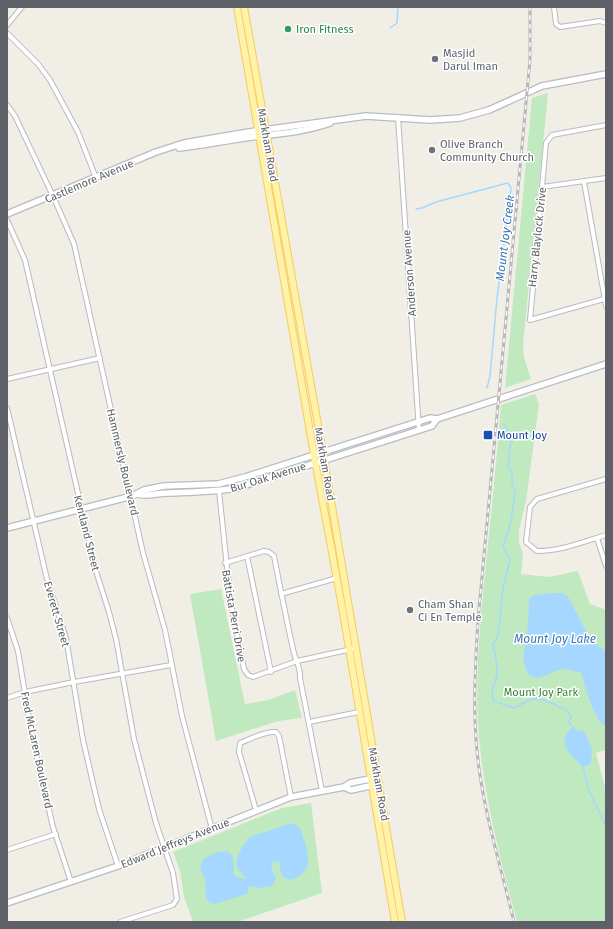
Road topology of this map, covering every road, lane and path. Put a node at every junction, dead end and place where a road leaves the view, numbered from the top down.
1 (22, 7) edge
2 (237, 7) edge
3 (244, 7) edge
4 (554, 7) edge
5 (606, 23) edge
6 (7, 24) edge
7 (7, 33) edge
8 (606, 74) edge
9 (7, 105) edge
10 (398, 116) junction
11 (606, 125) edge
12 (266, 133) junction
13 (258, 134) junction
14 (96, 178) junction
15 (606, 178) edge
16 (584, 182) junction
17 (542, 187) junction
18 (53, 196) junction
19 (7, 214) edge
20 (7, 220) edge
21 (604, 299) junction
22 (606, 306) edge
23 (100, 358) junction
24 (606, 364) edge
25 (49, 370) junction
26 (7, 379) edge
27 (7, 408) edge
28 (437, 419) junction
29 (418, 422) junction
30 (419, 430) junction
31 (314, 455) junction
32 (324, 456) junction
33 (316, 462) junction
34 (606, 479) edge
35 (219, 491) junction
36 (134, 495) junction
37 (81, 509) junction
38 (34, 522) junction
39 (7, 528) edge
40 (606, 535) edge
41 (597, 538) junction
42 (248, 556) junction
43 (225, 563) junction
44 (606, 566) edge
45 (337, 578) junction
46 (281, 594) junction
47 (7, 618) edge
48 (353, 648) junction
49 (297, 661) junction
50 (171, 665) junction
51 (270, 672) junction
52 (122, 674) junction
53 (74, 682) junction
54 (25, 692) junction
55 (7, 698) edge
56 (359, 712) junction
57 (309, 722) junction
58 (378, 781) junction
59 (370, 783) junction
60 (322, 791) junction
61 (291, 797) junction
62 (256, 810) junction
63 (212, 828) junction
64 (56, 834) junction
65 (164, 848) junction
66 (7, 850) edge
67 (118, 866) junction
68 (71, 882) junction
69 (7, 903) edge
70 (120, 922) edge
71 (395, 922) edge
72 (402, 922) edge

1 - 6 street
2 - 13 main road, Markham Road
3 - 12 main road, Markham Road
4 - 5 street
7 - 14 street
8 - 10 street, Castlemore Avenue
9 - 18 street, Hammersly Boulevard
10 - 12 street, Castlemore Avenue
10 - 29 street, Anderson Avenue
11 - 17 street, Harry Blaylock Drive
12 - 13 street, Castlemore Avenue
12 - 32 main road, Markham Road
13 - 14 street, Castlemore Avenue
13 - 31 main road, Markham Road
14 - 18 street, Castlemore Avenue
15 - 16 street
16 - 17 street
16 - 21 street
17 - 21 street, Harry Blaylock Drive
18 - 19 street, Castlemore Avenue
18 - 23 street, Hammersly Boulevard
20 - 25 street, Kentland Street
21 - 22 street
23 - 25 street
23 - 36 street, Hammersly Boulevard
24 - 28 street, Bur Oak Avenue
25 - 26 street
25 - 37 street, Kentland Street
27 - 38 street, Everett Street
28 - 29 street, Bur Oak Avenue
28 - 30 street, Bur Oak Avenue
29 - 30 street, Anderson Avenue
29 - 32 street, Bur Oak Avenue
30 - 32 street, Bur Oak Avenue
31 - 32 street, Bur Oak Avenue
31 - 33 main road, Markham Road
31 - 36 street, Bur Oak Avenue
32 - 33 street, Bur Oak Avenue
32 - 48 main road, Markham Road
33 - 35 street, Bur Oak Avenue
33 - 45 main road, Markham Road
34 - 41 street
35 - 36 street, Bur Oak Avenue
35 - 43 street, Battista Perri Drive
36 - 37 street, Bur Oak Avenue
36 - 50 street, Hammersly Boulevard
37 - 38 street, Bur Oak Avenue
37 - 52 street, Kentland Street
38 - 39 street, Bur Oak Avenue
38 - 53 street, Everett Street
40 - 41 street
41 - 44 street
42 - 43 street, Battista Perri Drive
42 - 46 street, Battista Perri Drive
42 - 51 street
43 - 51 street, Battista Perri Drive
45 - 46 street
45 - 48 main road, Markham Road
46 - 49 street
47 - 54 street, Fred McLaren Boulevard
48 - 49 street, Battista Perri Drive
48 - 56 main road, Markham Road
48 - 58 main road, Markham Road
49 - 51 street, Battista Perri Drive
49 - 57 street
50 - 52 street
50 - 63 street, Hammersly Boulevard
52 - 53 street
52 - 65 street, Kentland Street
53 - 54 street
53 - 67 street, Everett Street
54 - 55 street
54 - 64 street, Fred McLaren Boulevard
56 - 57 street
56 - 59 main road, Markham Road
57 - 60 street
58 - 59 street, Edward Jeffreys Avenue
58 - 72 main road, Markham Road
59 - 60 street, Edward Jeffreys Avenue
59 - 71 main road, Markham Road
60 - 61 street, Edward Jeffreys Avenue
61 - 62 street, Edward Jeffreys Avenue
61 - 62 street
62 - 63 street, Edward Jeffreys Avenue
63 - 65 street, Edward Jeffreys Avenue
64 - 66 street
64 - 68 street, Fred McLaren Boulevard
65 - 67 street, Edward Jeffreys Avenue
65 - 70 street, Kentland Street
67 - 68 street, Edward Jeffreys Avenue
68 - 69 street, Edward Jeffreys Avenue

